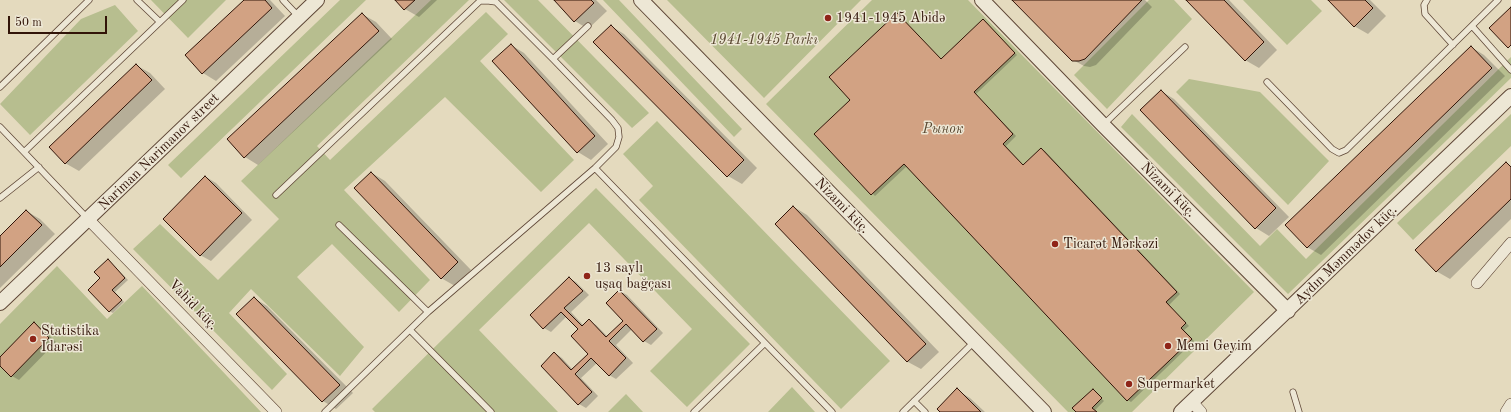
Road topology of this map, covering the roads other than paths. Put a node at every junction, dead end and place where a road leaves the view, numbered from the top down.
1 (89, 0) edge
2 (137, 0) edge
3 (183, 0) edge
4 (283, 0) edge
5 (317, 0) edge
6 (641, 0) edge
7 (982, 0) edge
8 (1427, 0) edge
9 (1498, 0) edge
10 (299, 17) junction
11 (160, 22) junction
12 (588, 26) dead end
13 (1472, 26) junction
14 (1453, 45) junction
15 (1185, 47) dead end
16 (553, 59) junction
17 (1511, 70) edge
18 (1267, 82) dead end
19 (0, 87) edge
20 (1511, 96) edge
21 (1103, 125) junction
22 (0, 127) edge
23 (24, 152) junction
24 (39, 167) junction
25 (595, 168) junction
26 (276, 195) dead end
27 (0, 198) edge
28 (88, 219) junction
29 (339, 225) dead end
30 (1509, 251) edge
31 (1477, 283) dead end
32 (0, 303) edge
33 (1288, 311) junction
34 (428, 312) junction
35 (410, 330) junction
36 (974, 342) junction
37 (765, 343) junction
38 (1293, 392) dead end
39 (914, 401) junction
40 (1511, 404) edge
41 (1196, 407) edge
42 (276, 412) edge
43 (325, 412) edge
44 (490, 412) edge
45 (694, 412) edge
46 (832, 412) edge
47 (904, 412) edge
48 (925, 412) edge
49 (1044, 412) edge
50 (1181, 412) edge
51 (1299, 412) edge
52 (1506, 412) edge

1 - 19 lane
2 - 11 lane
3 - 11 lane
4 - 10 lane
5 - 10 street, Nariman Narimanov street
6 - 36 street, Nizami küç.
7 - 21 street, Nizami küç.
8 - 14 lane
9 - 13 lane
10 - 28 street, Nariman Narimanov street
11 - 23 lane
12 - 16 lane
13 - 14 lane
13 - 17 lane
14 - 18 lane
15 - 21 lane
16 - 25 lane
16 - 26 lane
20 - 33 street, Aydın Məmmədov küç.
21 - 33 street, Nizami küç.
22 - 23 lane
23 - 24 lane
24 - 27 lane
24 - 28 lane
25 - 34 lane
25 - 37 lane
28 - 32 street, Nariman Narimanov street
28 - 42 street, Vahid küç.
29 - 34 lane
30 - 31 street
33 - 41 street, Aydın Məmmədov küç.
34 - 35 lane
35 - 43 lane
35 - 44 lane
36 - 39 lane
36 - 49 street, Nizami küç.
37 - 45 lane
37 - 46 lane
38 - 51 lane
39 - 47 lane
39 - 48 lane
40 - 52 street
41 - 50 street, Aydın Məmmədov küç.

